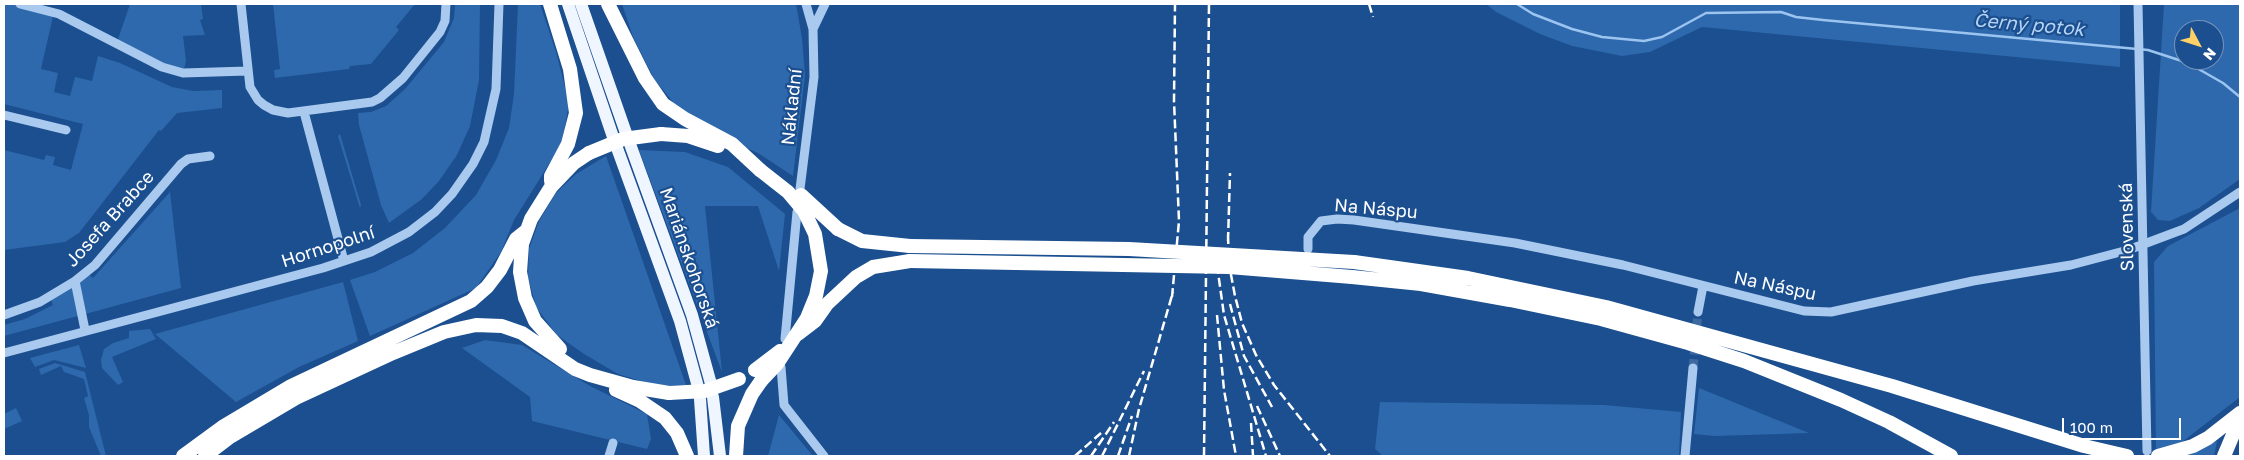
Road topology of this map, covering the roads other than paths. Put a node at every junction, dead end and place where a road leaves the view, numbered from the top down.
1 (20, 4) edge
2 (241, 4) edge
3 (446, 4) edge
4 (499, 4) edge
5 (550, 4) edge
6 (568, 4) edge
7 (581, 4) edge
8 (608, 4) edge
9 (614, 4) edge
10 (806, 4) edge
11 (825, 4) edge
12 (2138, 4) edge
13 (813, 29) junction
14 (623, 32) junction
15 (247, 71) junction
16 (304, 112) junction
17 (4, 115) edge
18 (66, 130) dead end
19 (210, 156) dead end
20 (760, 170) junction
21 (553, 181) junction
22 (800, 189) dead end
23 (2240, 192) edge
24 (797, 212) dead end
25 (528, 225) junction
26 (2143, 245) junction
27 (1308, 249) dead end
28 (344, 262) junction
29 (76, 281) junction
30 (1703, 286) junction
31 (1698, 312) tunnel mouth
32 (4, 315) edge
33 (85, 330) junction
34 (789, 338) junction
35 (392, 346) junction
36 (4, 353) edge
37 (781, 367) dead end
38 (1693, 368) tunnel mouth
39 (342, 369) junction
40 (758, 376) junction
41 (600, 378) junction
42 (711, 384) dead end
43 (713, 397) dead end
44 (2240, 412) edge
45 (2240, 418) edge
46 (613, 443) dead end
47 (2152, 454) edge
48 (183, 456) edge
49 (205, 456) edge
50 (609, 456) edge
51 (687, 456) edge
52 (704, 456) edge
53 (720, 456) edge
54 (736, 456) edge
55 (824, 456) edge
56 (1685, 456) edge
57 (1950, 456) edge
58 (2127, 456) edge
59 (2224, 456) edge

1 - 15 street
2 - 15 street
3 - 16 street
4 - 28 street, Hornopolní
5 - 21 highway
6 - 52 main road, Mariánskohorská
7 - 42 main road, Mariánskohorská
8 - 14 highway
9 - 14 street
10 - 13 street, Nákladní
11 - 13 street, Nákladní
12 - 26 street, Slovenská
13 - 22 street, Nákladní
14 - 20 highway
15 - 16 street
16 - 28 street
17 - 18 street
19 - 29 street, Josefa Brabce
20 - 21 highway, bridge
20 - 34 highway, bridge
20 - 58 highway, bridge
21 - 25 highway
23 - 26 street, Na Náspu
24 - 34 street
25 - 35 highway
25 - 41 highway
26 - 30 street, Na Náspu
26 - 47 street, Slovenská
27 - 30 street, Na Náspu
28 - 33 street, Hornopolní
29 - 32 street, Josefa Brabce
29 - 33 street
30 - 31 street
33 - 36 street, Hornopolní
34 - 40 highway, bridge
34 - 57 highway, bridge
35 - 39 highway
35 - 41 highway
37 - 55 street
38 - 56 street
39 - 48 highway
39 - 49 highway
40 - 41 highway, bridge
40 - 54 highway
41 - 51 highway
43 - 53 main road
44 - 47 highway
45 - 59 highway
46 - 50 street

